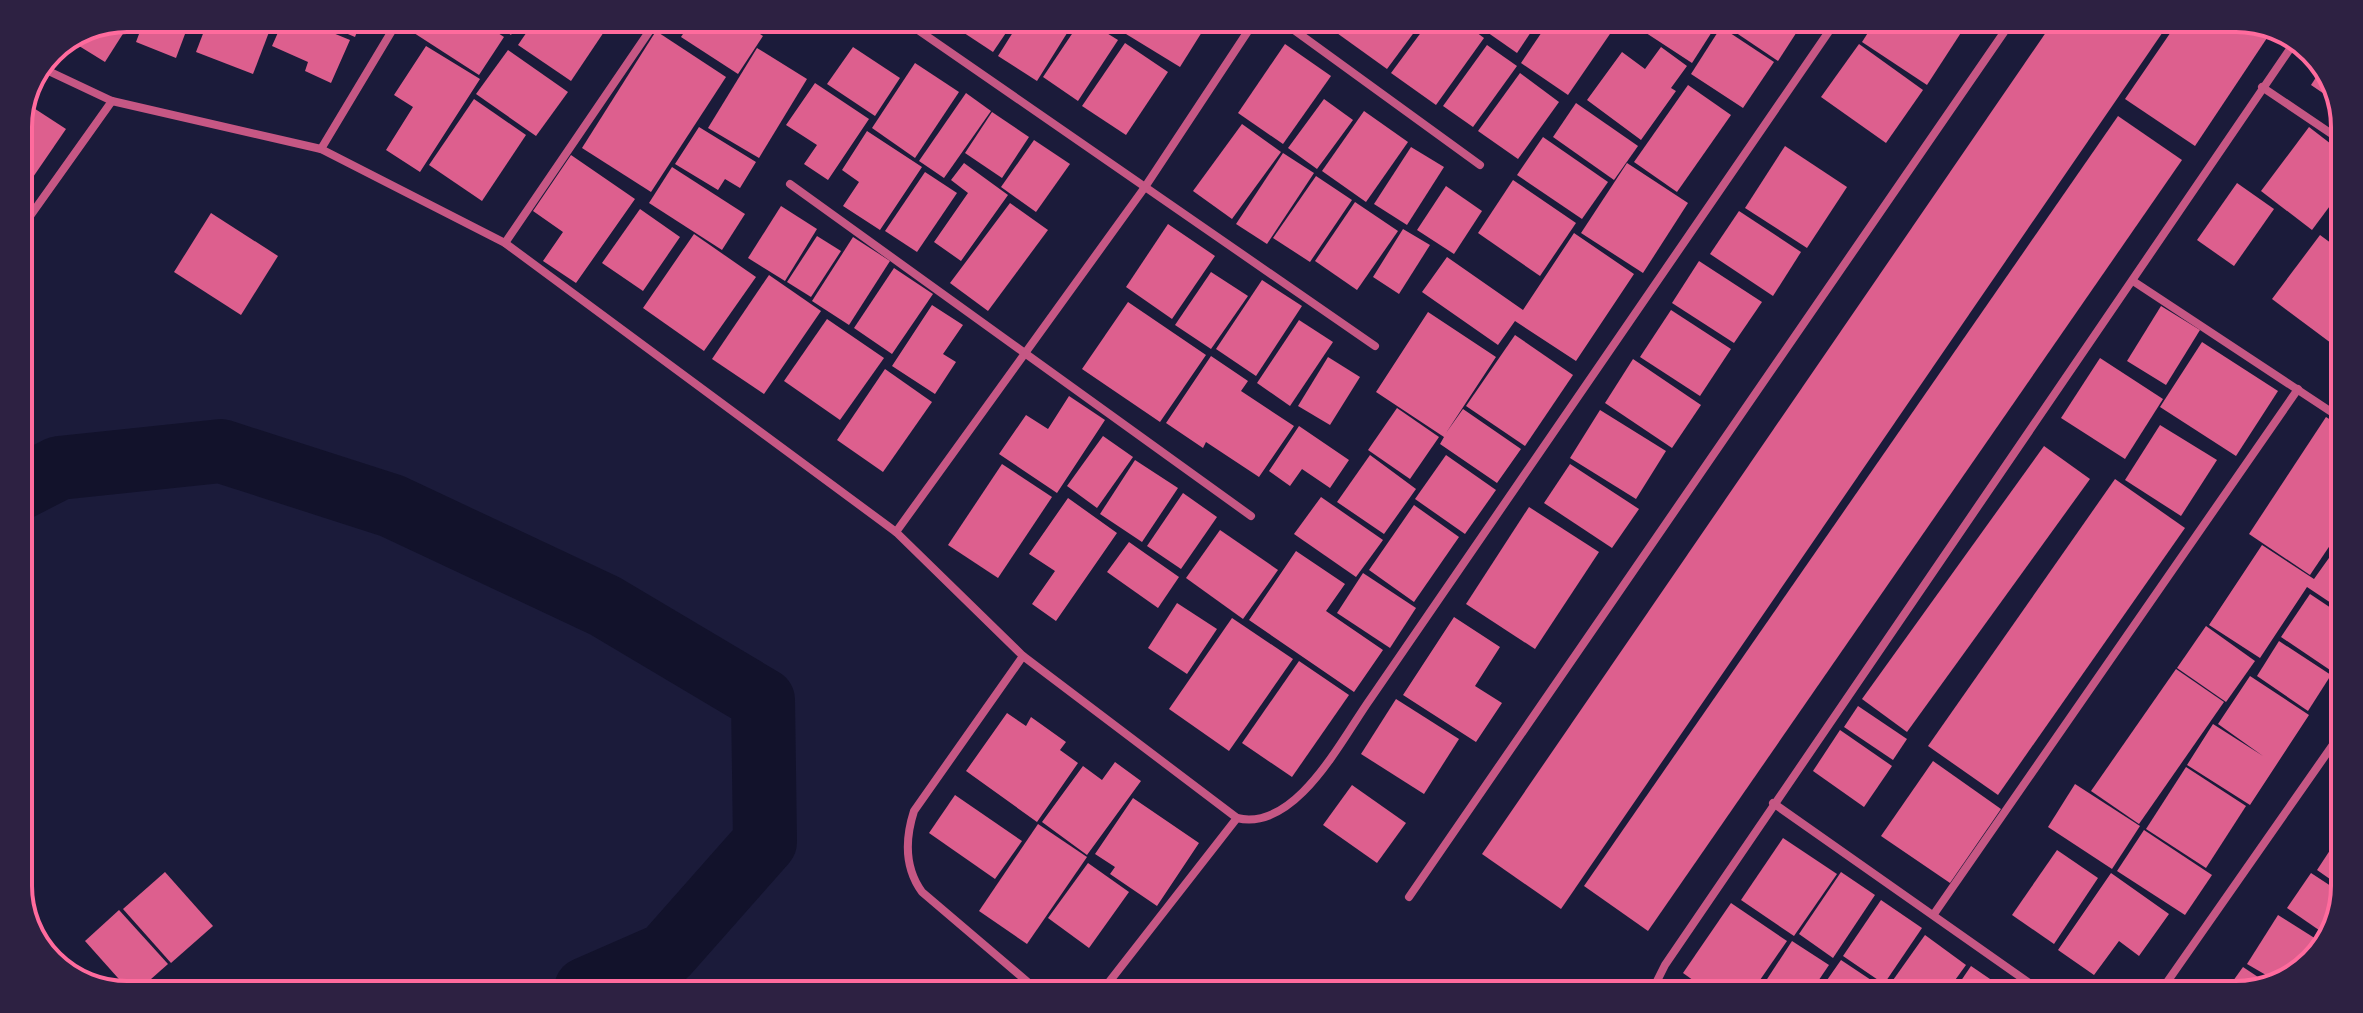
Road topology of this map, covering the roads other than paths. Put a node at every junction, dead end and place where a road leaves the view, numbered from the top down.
1 (391, 32) edge
2 (649, 32) edge
3 (921, 32) edge
4 (1247, 32) edge
5 (1297, 32) edge
6 (1829, 32) edge
7 (2004, 32) edge
8 (2290, 49) edge
9 (50, 72) edge
10 (2262, 87) junction
11 (112, 101) junction
12 (2331, 134) edge
13 (321, 149) junction
14 (1480, 165) dead end
15 (790, 184) dead end
16 (1145, 187) junction
17 (32, 213) edge
18 (505, 243) junction
19 (2133, 281) junction
20 (1375, 346) dead end
21 (1027, 353) junction
22 (2298, 389) junction
23 (2331, 412) edge
24 (1251, 516) dead end
25 (896, 532) junction
26 (1023, 656) junction
27 (2331, 747) edge
28 (1773, 803) junction
29 (1237, 818) junction
30 (1409, 897) dead end
31 (1934, 914) junction
32 (1026, 981) edge
33 (1110, 981) edge
34 (1657, 981) edge
35 (2027, 981) edge
36 (2168, 981) edge

1 - 13 street
2 - 18 street
3 - 16 street
4 - 16 street
5 - 14 street
6 - 29 street
7 - 30 street
8 - 10 street
9 - 11 street
10 - 12 street
10 - 19 street
11 - 13 street
11 - 17 street
13 - 18 street
15 - 21 street
16 - 20 street
16 - 21 street
18 - 25 street
19 - 22 street
19 - 28 street
21 - 24 street
21 - 25 street
22 - 23 street
22 - 31 street
25 - 26 street
26 - 29 street
26 - 32 street
27 - 36 street
28 - 31 street
28 - 34 street
29 - 33 street
31 - 35 street

